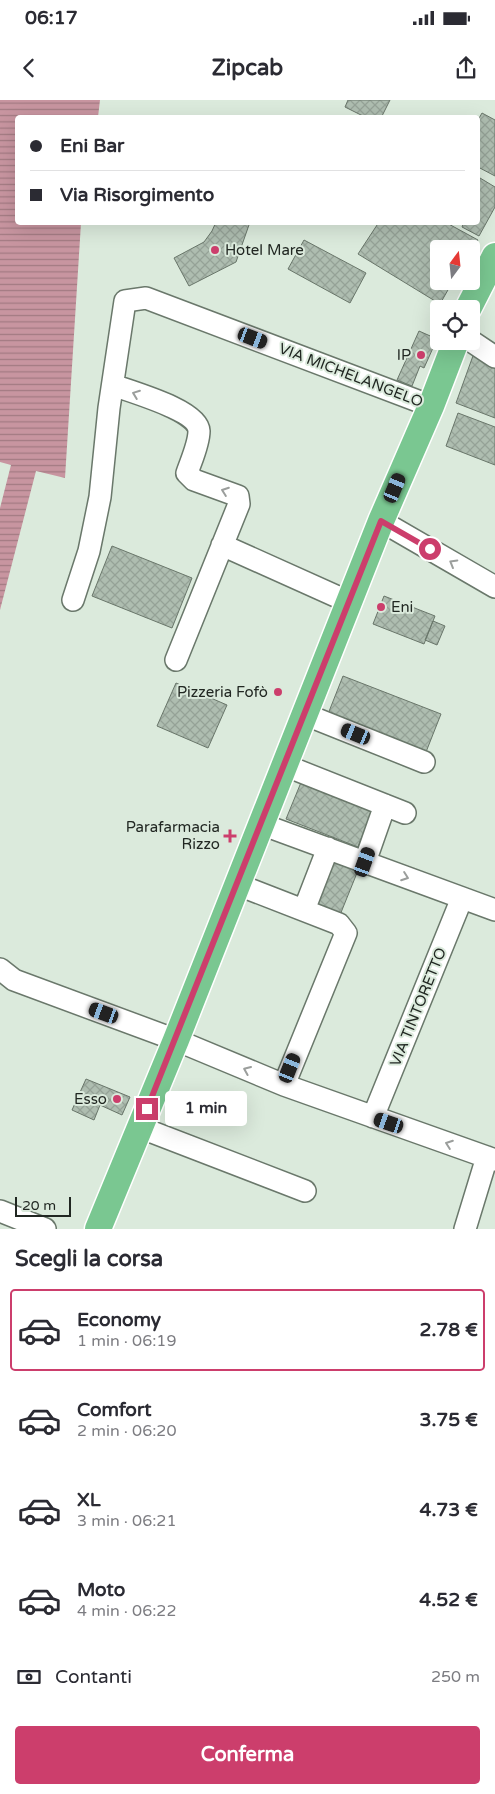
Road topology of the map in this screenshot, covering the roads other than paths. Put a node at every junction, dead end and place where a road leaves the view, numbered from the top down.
1 (495, 256) edge
2 (473, 300) edge
3 (480, 347) edge
4 (453, 350) edge
5 (495, 357) edge
6 (113, 385) junction
7 (431, 406) junction
8 (381, 521) junction
9 (222, 546) junction
10 (495, 587) edge
11 (73, 600) dead end
12 (349, 602) junction
13 (176, 660) dead end
14 (304, 714) junction
15 (424, 762) dead end
16 (284, 765) junction
17 (261, 824) junction
18 (328, 848) junction
19 (365, 862) junction
20 (236, 884) junction
21 (462, 898) junction
22 (304, 910) junction
23 (495, 910) edge
24 (0, 969) edge
25 (176, 1040) junction
26 (284, 1085) junction
27 (373, 1117) junction
28 (139, 1127) junction
29 (491, 1159) edge
30 (306, 1191) dead end
31 (0, 1211) edge
32 (44, 1229) edge
33 (98, 1229) edge
34 (464, 1229) edge

1 - 2 main road
3 - 5 street
4 - 7 main road
6 - 7 street, VIA MICHELANGELO
9 -> 6 street
6 - 11 street, VIA MICHELANGELO
7 - 8 main road
10 -> 8 street
8 - 12 main road
9 - 12 street
9 - 13 street
12 - 14 main road
14 - 15 street
14 - 16 main road
16 - 17 main road
16 - 19 street
17 - 18 street
17 - 20 main road
18 - 19 street
18 - 22 street
19 -> 21 street
20 - 22 street
20 - 25 main road
21 - 23 street
21 - 27 street, VIA TINTORETTO
22 - 26 street
24 - 25 street
26 -> 25 street
25 - 28 main road
26 - 27 street
29 -> 27 street
28 - 30 street
28 - 33 main road
29 - 34 street
31 - 32 street

